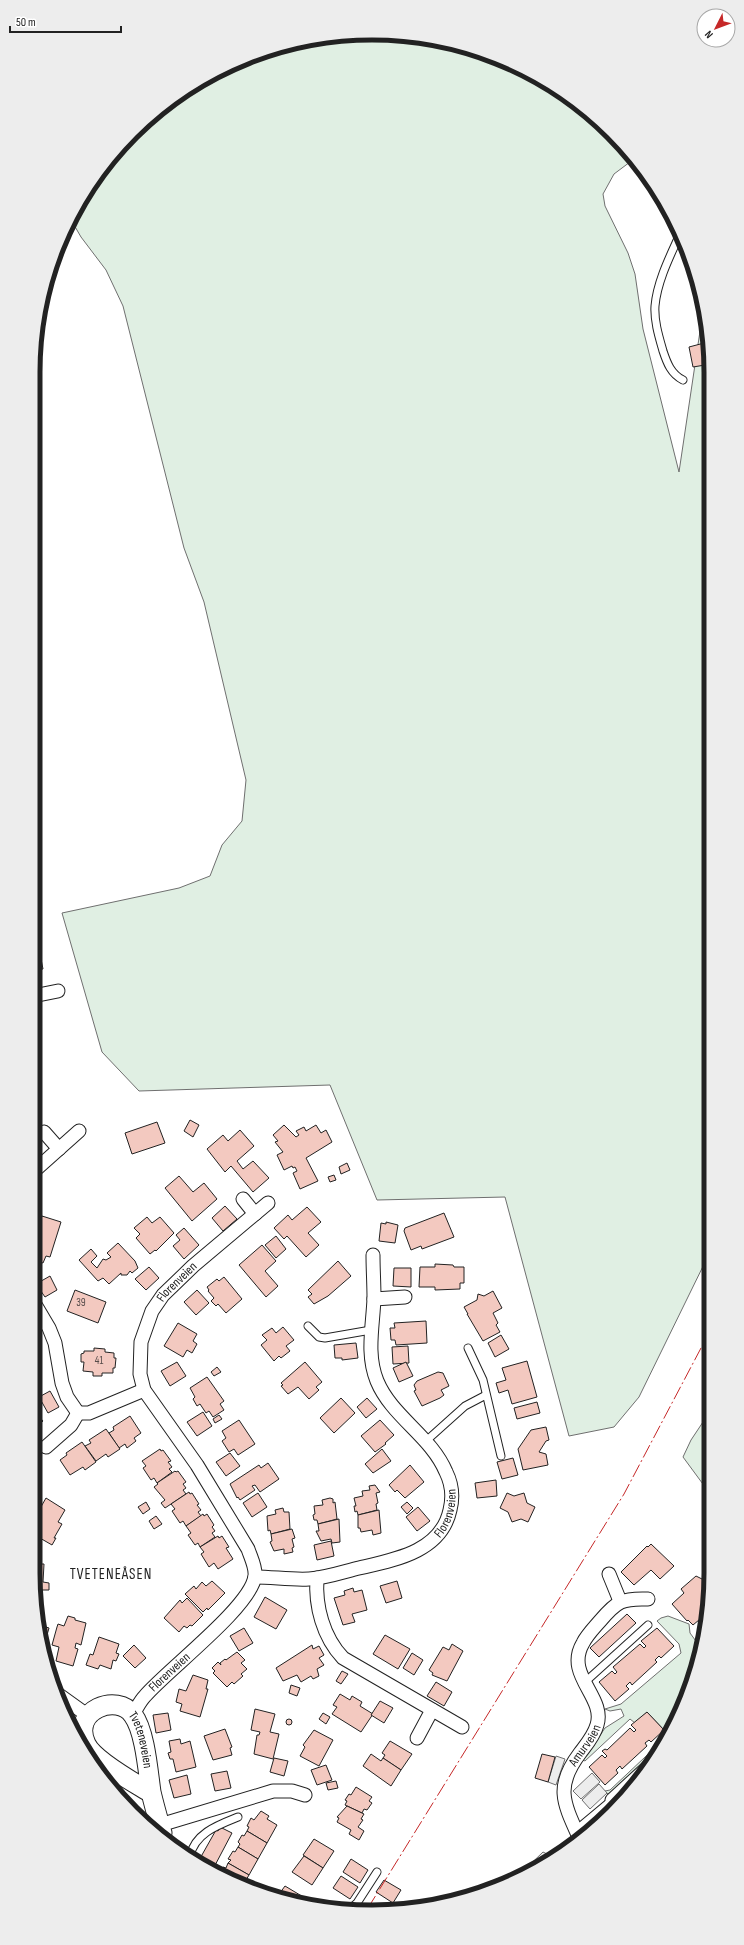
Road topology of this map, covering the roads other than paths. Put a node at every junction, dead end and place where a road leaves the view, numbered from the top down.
1 (677, 241) edge
2 (683, 380) dead end
3 (58, 991) dead end
4 (40, 995) edge
5 (79, 1131) dead end
6 (44, 1132) dead end
7 (59, 1149) junction
8 (40, 1166) edge
9 (243, 1199) dead end
10 (268, 1203) dead end
11 (255, 1214) junction
12 (373, 1255) dead end
13 (405, 1297) dead end
14 (374, 1299) junction
15 (40, 1313) edge
16 (308, 1326) dead end
17 (371, 1330) junction
18 (468, 1348) dead end
19 (144, 1390) junction
20 (486, 1395) junction
21 (78, 1413) junction
22 (426, 1441) junction
23 (46, 1446) dead end
24 (501, 1456) dead end
25 (609, 1574) dead end
26 (255, 1577) junction
27 (317, 1578) junction
28 (648, 1599) dead end
29 (620, 1601) junction
30 (648, 1625) dead end
31 (584, 1683) junction
32 (64, 1699) edge
33 (432, 1710) junction
34 (87, 1714) junction
35 (133, 1714) junction
36 (462, 1727) dead end
37 (416, 1738) dead end
38 (86, 1741) edge
39 (105, 1770) edge
40 (624, 1789) edge
41 (151, 1793) junction
42 (305, 1795) dead end
43 (612, 1800) joint
44 (238, 1817) dead end
45 (161, 1829) edge
46 (578, 1833) edge
47 (577, 1834) edge
48 (192, 1852) edge
49 (377, 1872) dead end
50 (357, 1904) edge

1 - 2 lane
3 - 4 street
5 - 7 street
6 - 7 street
7 - 8 street
9 - 11 street
10 - 11 street, Florenveien
11 - 19 street, Florenveien
12 - 14 street, Florenveien
13 - 14 street
14 - 17 street, Florenveien
15 - 21 street
16 - 17 lane
17 - 22 street, Florenveien
18 - 20 lane
19 - 21 street
19 - 26 street, Florenveien
20 - 22 lane
20 - 24 lane
21 - 23 street
22 - 27 street, Florenveien
25 - 29 street
26 - 27 street, Florenveien
26 - 35 street, Florenveien
27 - 33 street
28 - 29 street
29 - 31 street, Amurveien
30 - 31 lane
31 - 47 street, Amurveien
32 - 34 street
33 - 36 street
33 - 37 street
34 - 35 street, Tveteneveien
34 - 38 street, Tveteneveien
35 - 41 street, Tveteneveien
39 - 41 street, Tveteneveien
40 - 43 street
41 - 45 street, Tveteneveien
42 - 45 street
43 - 46 lane
44 - 48 lane
49 - 50 lane

